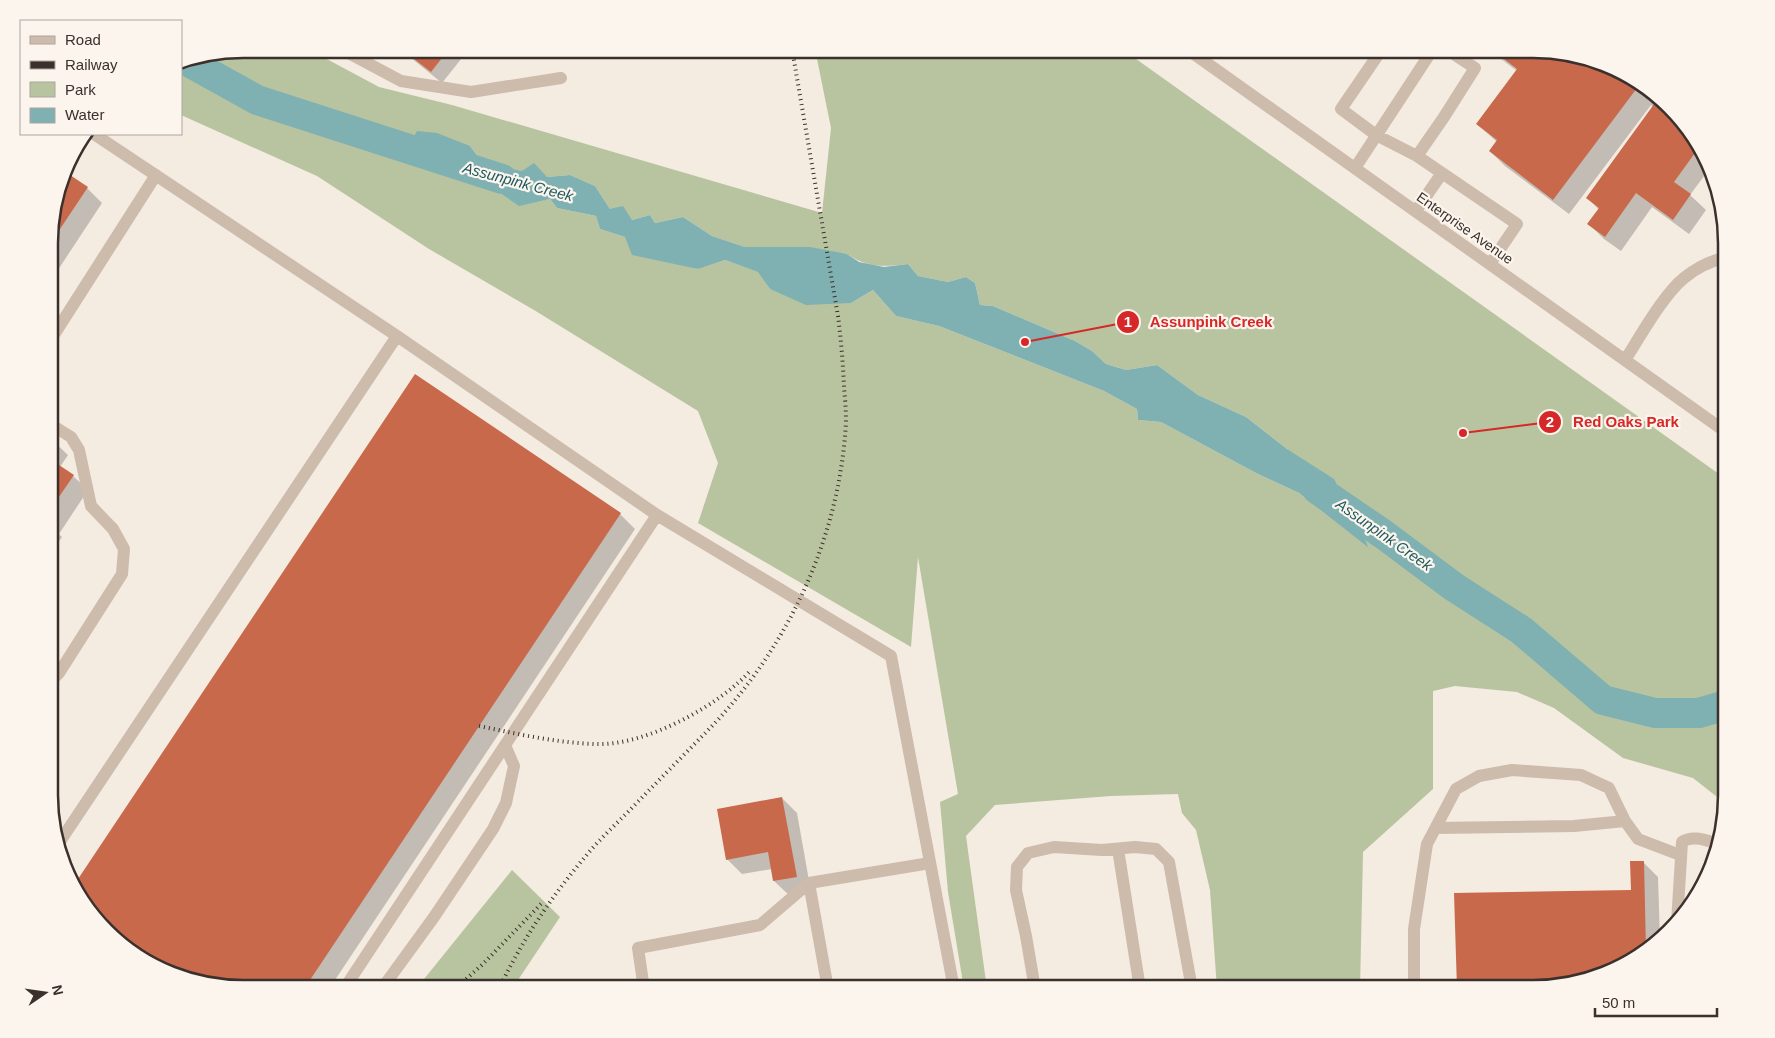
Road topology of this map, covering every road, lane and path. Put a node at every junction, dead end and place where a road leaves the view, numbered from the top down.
1 (358, 58) edge
2 (1200, 58) edge
3 (1376, 58) edge
4 (1427, 58) edge
5 (1459, 58) edge
6 (561, 78) dead end
7 (96, 135) edge
8 (1376, 135) junction
9 (1417, 156) junction
10 (1354, 168) junction
11 (1442, 173) junction
12 (156, 175) junction
13 (1416, 211) junction
14 (1718, 260) edge
15 (1490, 264) junction
16 (58, 329) edge
17 (397, 336) junction
18 (1625, 360) junction
19 (1718, 426) edge
20 (58, 429) edge
21 (657, 515) junction
22 (58, 673) edge
23 (505, 745) junction
24 (1626, 821) junction
25 (1436, 828) junction
26 (62, 838) edge
27 (1711, 842) edge
28 (1118, 849) junction
29 (1680, 855) junction
30 (930, 863) junction
31 (809, 883) junction
32 (1678, 910) edge
33 (349, 981) edge
34 (387, 981) edge
35 (643, 981) edge
36 (827, 981) edge
37 (952, 981) edge
38 (1033, 981) edge
39 (1139, 981) edge
40 (1190, 981) edge
41 (1414, 981) edge

1 - 6 street
2 - 10 street, Enterprise Avenue
3 - 8 street
4 - 8 street
5 - 9 street
7 - 12 street
8 - 9 street
8 - 10 street
9 - 11 street
10 - 13 street, Enterprise Avenue
11 - 13 street
11 - 15 street
12 - 16 street
12 - 17 street
13 - 15 street, Enterprise Avenue
14 - 18 street
15 - 18 street, Enterprise Avenue
17 - 21 street
17 - 26 street
18 - 19 street, Enterprise Avenue
20 - 22 street
21 - 23 street
21 - 30 street
23 - 33 street
23 - 34 street
24 - 25 street
24 - 25 street
24 - 29 street
25 - 41 street
27 - 29 street
28 - 38 street
28 - 39 street
28 - 40 street
29 - 32 street
30 - 31 street
30 - 37 street
31 - 35 street
31 - 36 street

